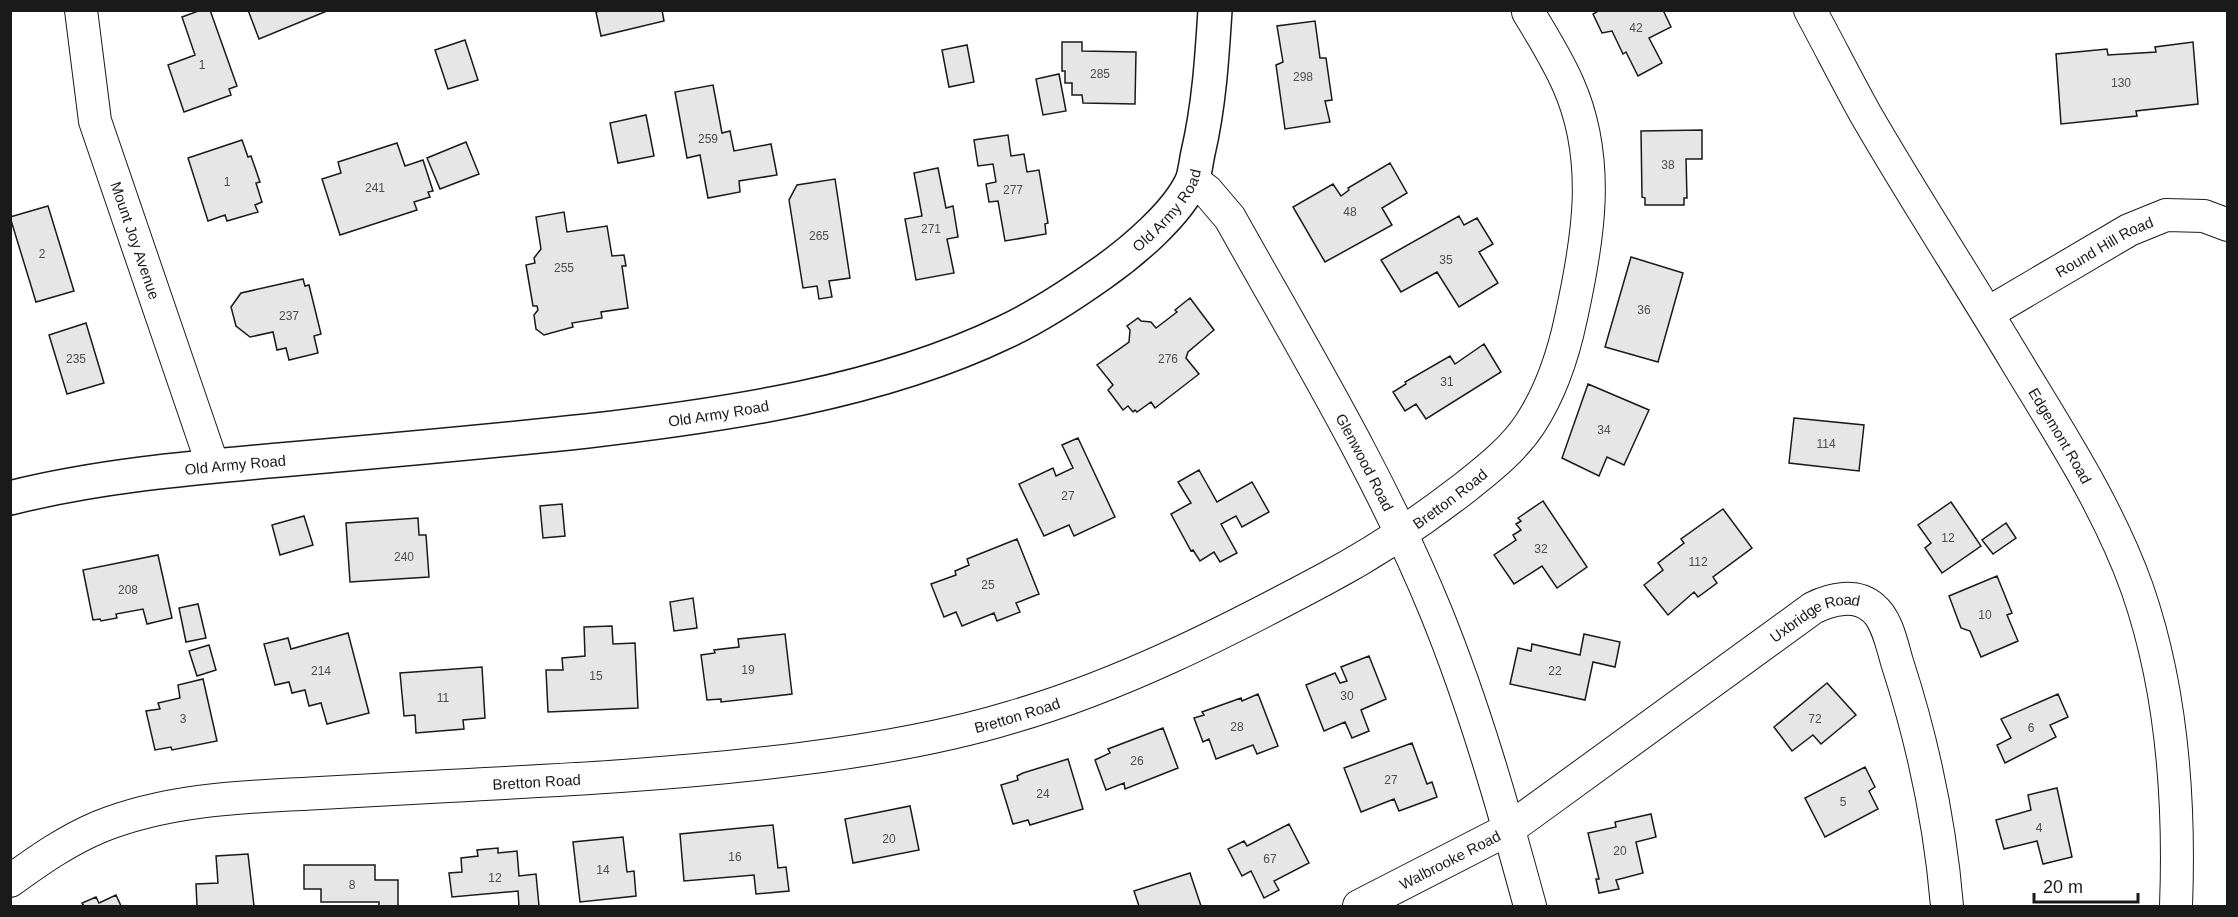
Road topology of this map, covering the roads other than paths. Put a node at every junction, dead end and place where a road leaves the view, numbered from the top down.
1 (81, 10) edge
2 (1215, 10) edge
3 (1810, 10) edge
4 (1528, 12) edge
5 (1192, 180) junction
6 (2228, 225) edge
7 (1988, 313) junction
8 (213, 466) junction
9 (10, 498) edge
10 (1402, 535) junction
11 (1509, 829) junction
12 (10, 881) edge
13 (1359, 906) edge
14 (1530, 906) edge
15 (1947, 906) edge
16 (2176, 906) edge

1 - 8 street, Mount Joy Avenue
2 - 5 street, Old Army Road
3 - 7 street, Edgemont Road
4 - 10 street, Bretton Road
5 - 8 street, Old Army Road
5 - 10 street, Glenwood Road
6 - 7 street, Round Hill Road
7 - 16 street, Edgemont Road
8 - 9 street, Old Army Road
10 - 11 street, Glenwood Road
10 - 12 street, Bretton Road
11 - 13 street, Walbrooke Road
11 - 14 street, Glenwood Road
11 - 15 street, Uxbridge Road

